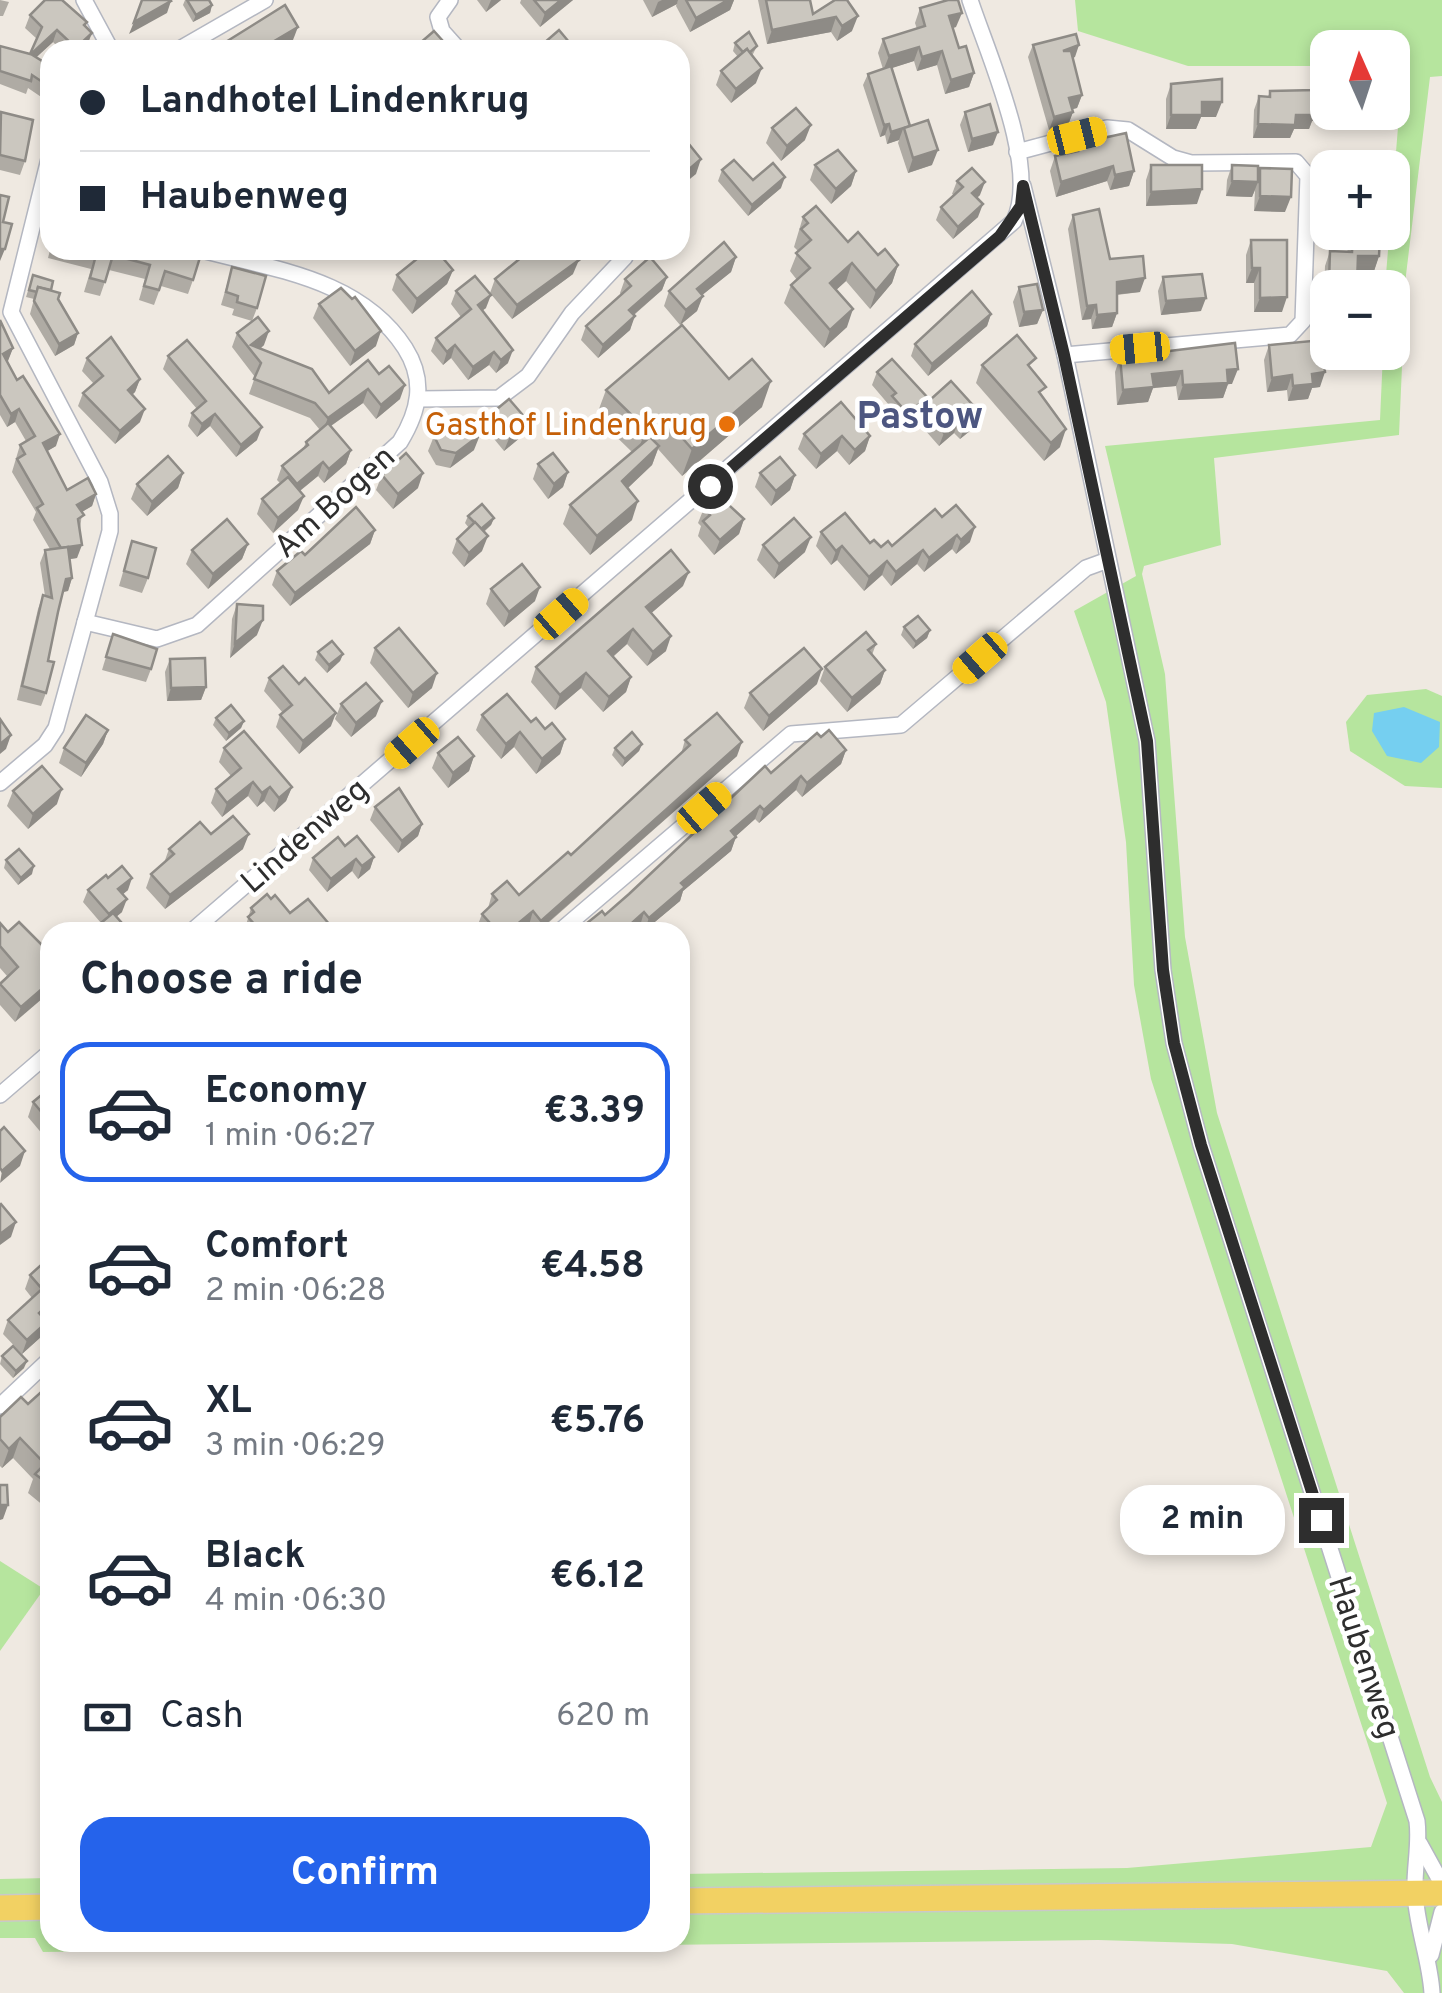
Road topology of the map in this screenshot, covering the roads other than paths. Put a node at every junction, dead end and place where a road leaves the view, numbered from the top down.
1 (84, 0) edge
2 (265, 0) edge
3 (450, 0) edge
4 (970, 0) edge
5 (106, 40) edge
6 (195, 40) edge
7 (450, 40) edge
8 (1017, 152) junction
9 (1023, 186) junction
10 (40, 216) edge
11 (236, 260) edge
12 (621, 260) edge
13 (1064, 355) junction
14 (419, 400) junction
15 (1108, 560) junction
16 (85, 622) junction
17 (0, 783) edge
18 (203, 922) edge
19 (570, 922) edge
20 (40, 1061) edge
21 (0, 1095) edge
22 (40, 1368) edge
23 (0, 1406) edge
24 (1420, 1844) junction
25 (1442, 1884) edge
26 (1442, 1893) edge
27 (1415, 1894) junction
28 (690, 1902) edge
29 (40, 1907) edge
30 (0, 1908) edge
31 (1442, 1912) edge
32 (1430, 1959) junction
33 (1432, 1993) edge

1 - 5 street
2 - 6 street
3 - 7 street
4 - 8 street
8 - 9 street
8 - 13 street
9 - 13 street, Haubenweg
9 - 18 street, Lindenweg
10 - 16 street
11 - 14 street
12 - 14 street
13 - 15 street, Haubenweg
14 - 16 street, Am Bogen
15 - 19 street
15 - 24 street, Haubenweg
16 - 17 street
20 - 21 street
22 - 23 street
24 - 25 street, Haubenweg
24 - 27 street, Haubenweg
26 - 27 main road
27 - 28 main road
27 - 32 street, Haubenweg
29 - 30 main road
31 - 32 street
32 - 33 street

